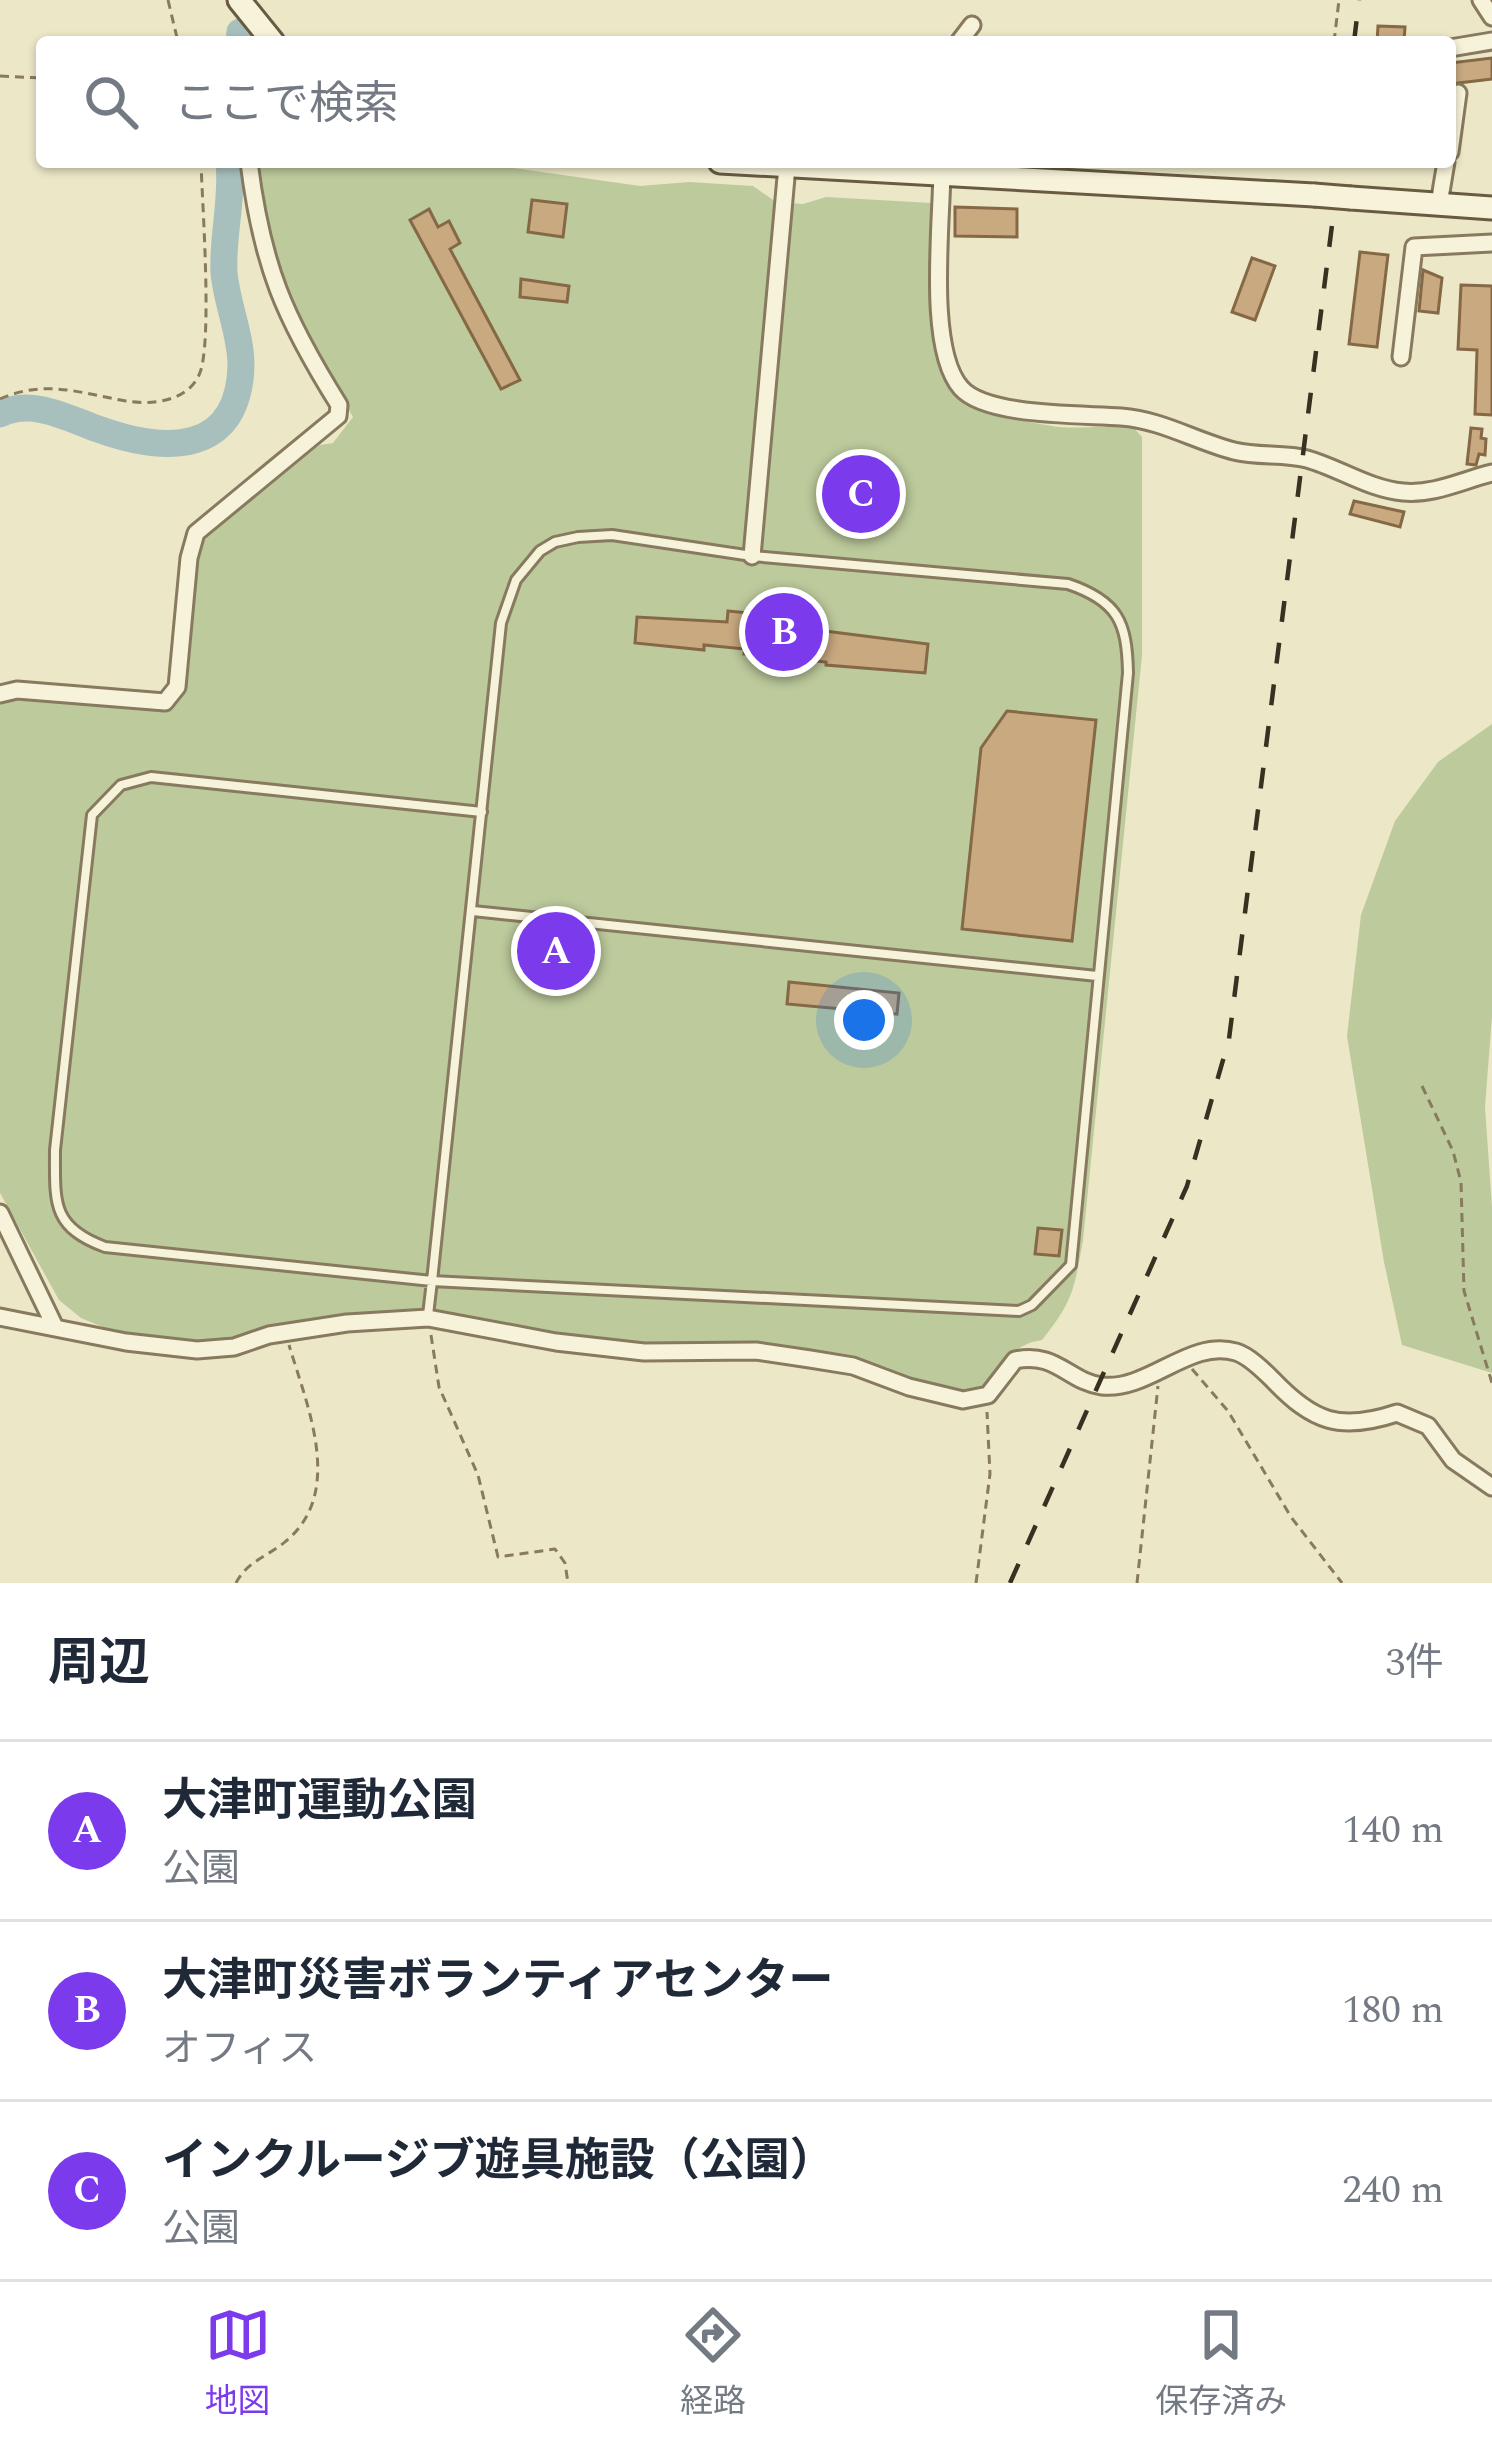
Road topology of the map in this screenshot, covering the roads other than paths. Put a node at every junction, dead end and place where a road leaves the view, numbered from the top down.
1 (239, 0) edge
2 (1481, 0) edge
3 (1492, 17) edge
4 (972, 26) dead end
5 (266, 36) edge
6 (964, 36) edge
7 (1492, 41) edge
8 (1456, 47) edge
9 (1458, 93) dead end
10 (1456, 108) edge
11 (250, 168) edge
12 (787, 168) edge
13 (942, 168) edge
14 (1445, 168) edge
15 (1439, 204) junction
16 (1492, 208) edge
17 (1492, 243) edge
18 (1401, 357) dead end
19 (1492, 473) edge
20 (752, 556) junction
21 (0, 694) edge
22 (482, 812) junction
23 (473, 911) junction
24 (1097, 976) junction
25 (0, 1213) edge
26 (432, 1282) junction
27 (0, 1317) edge
28 (428, 1318) junction
29 (56, 1327) junction
30 (1492, 1487) edge

1 - 5 main road
2 - 3 street
4 - 6 street
7 - 8 street
9 - 10 street
11 - 21 street
12 - 20 street
13 - 15 main road, bridge
13 - 19 street
14 - 15 street
15 - 16 main road
17 - 18 street
20 - 22 lane
20 - 24 lane
22 - 23 lane
22 - 26 lane
23 - 24 lane
23 - 26 lane
24 - 26 lane
25 - 29 street
26 - 28 lane
27 - 29 street
28 - 29 street
28 - 30 street

